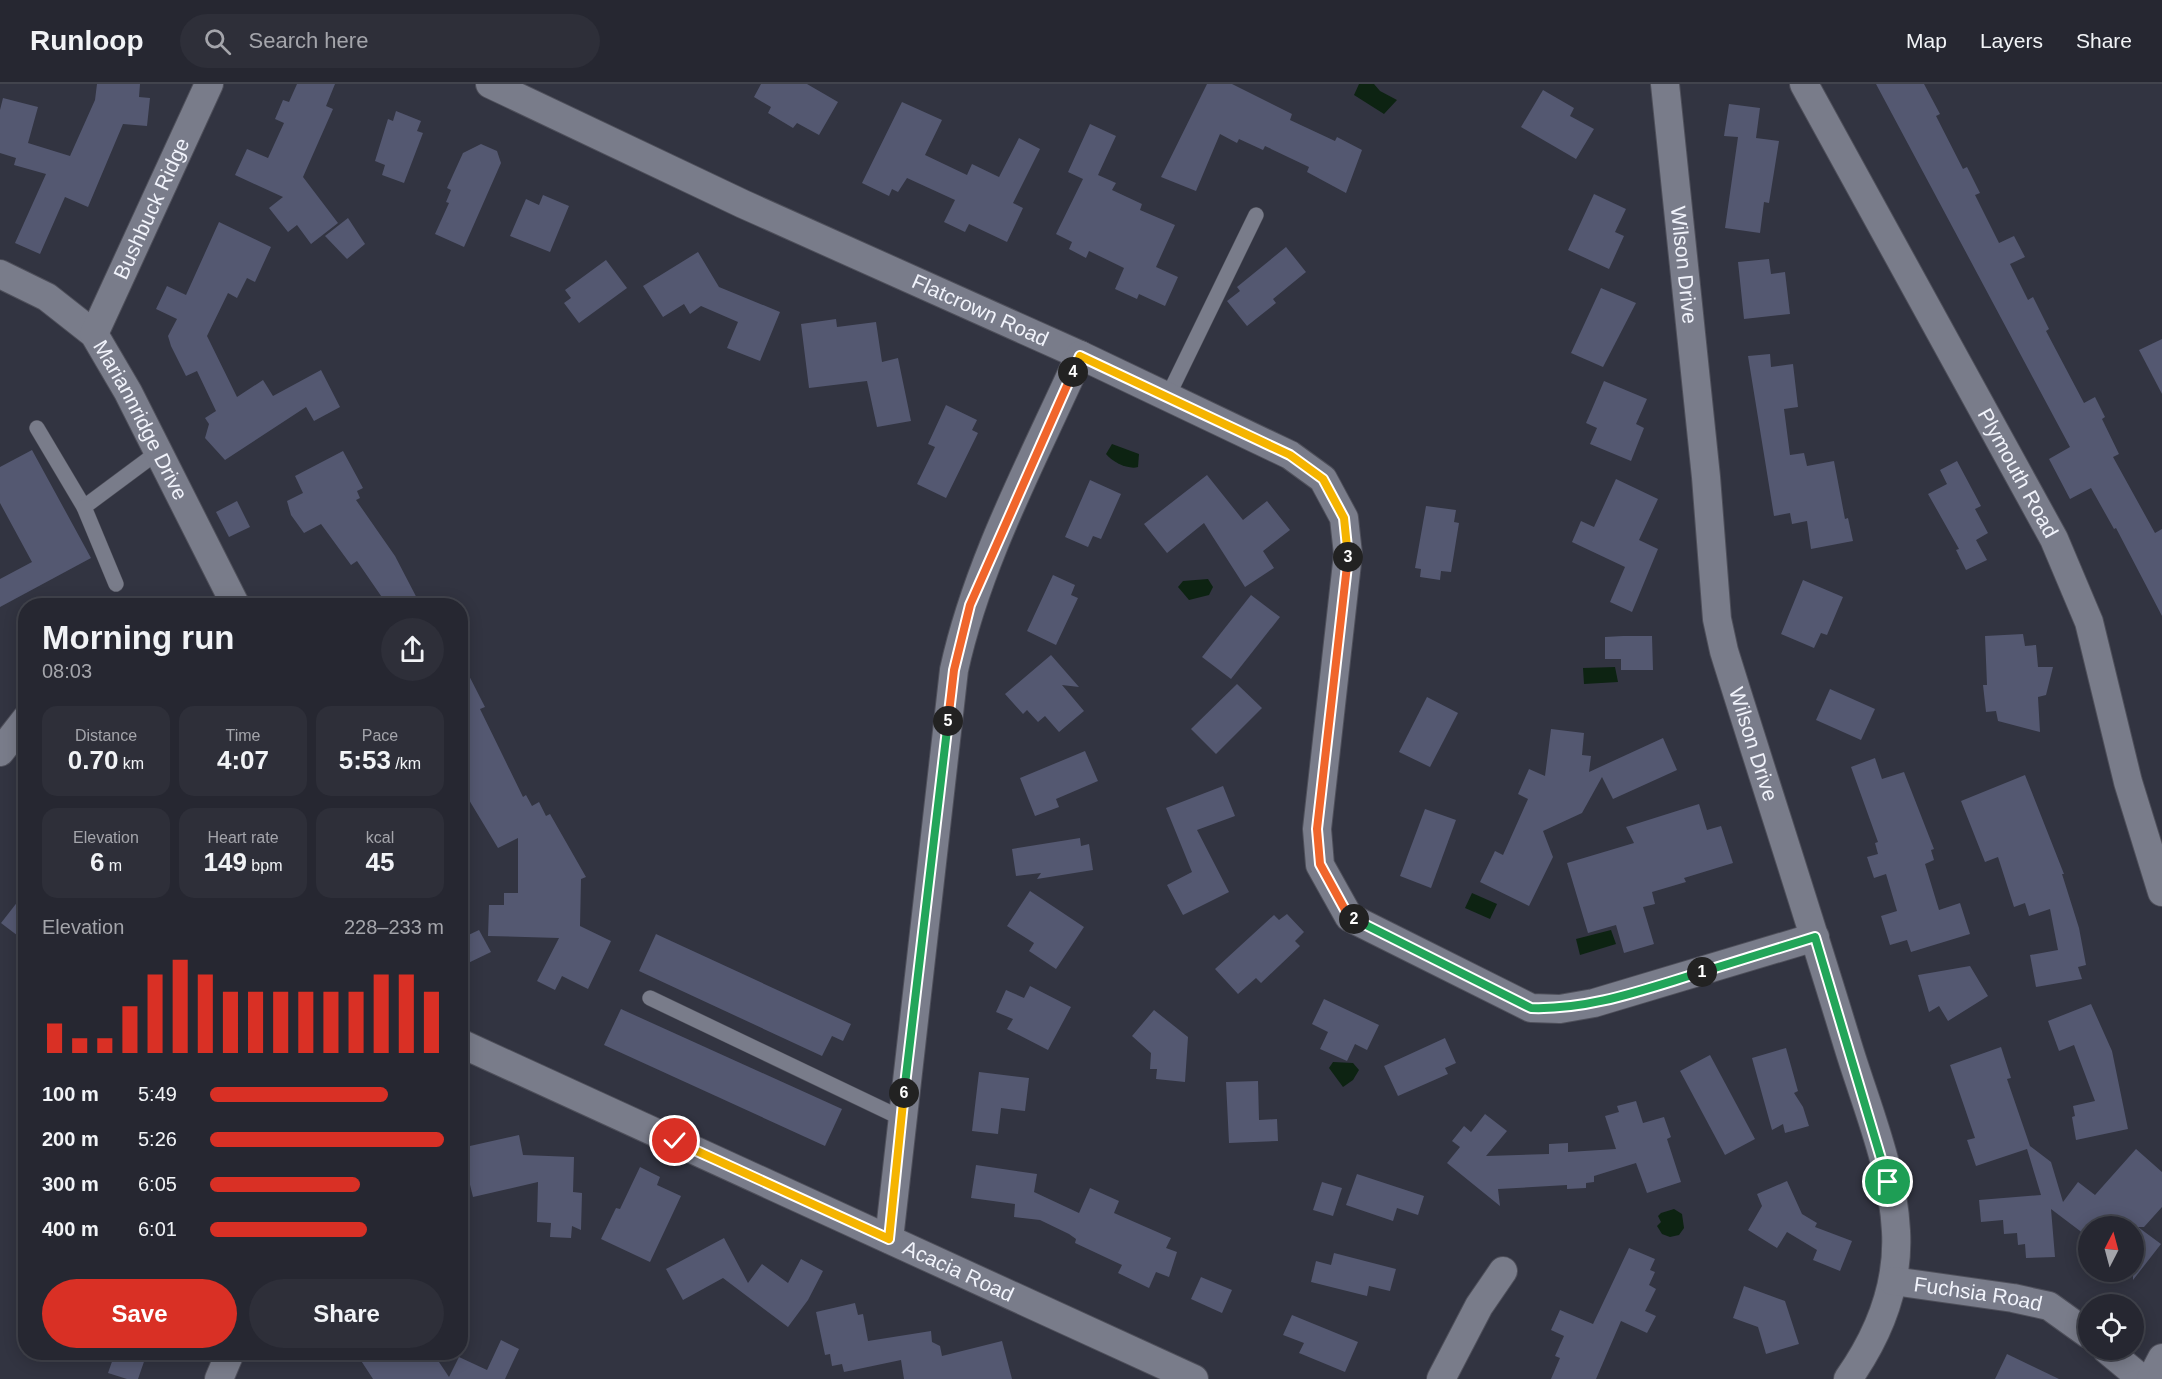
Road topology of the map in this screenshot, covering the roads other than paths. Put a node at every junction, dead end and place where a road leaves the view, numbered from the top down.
1 (209, 84) edge
2 (490, 84) edge
3 (1665, 84) edge
4 (1804, 84) edge
5 (1256, 215) dead end
6 (0, 274) edge
7 (94, 334) junction
8 (1080, 356) junction
9 (1167, 398) junction
10 (37, 428) dead end
11 (158, 452) junction
12 (84, 507) junction
13 (116, 584) dead end
14 (230, 598) edge
15 (18, 728) edge
16 (0, 752) edge
17 (2162, 891) edge
18 (1815, 937) junction
19 (650, 998) dead end
20 (468, 1048) edge
21 (901, 1118) junction
22 (889, 1239) junction
23 (1503, 1271) dead end
24 (1893, 1281) junction
25 (2078, 1327) edge
26 (2162, 1358) edge
27 (227, 1360) edge
28 (2119, 1360) edge
29 (219, 1379) edge
30 (1194, 1379) edge
31 (1441, 1379) edge
32 (1848, 1379) edge
33 (2142, 1379) edge
34 (2151, 1379) edge

1 - 7 street, Bushbuck Ridge
2 - 8 street, Flatcrown Road
3 - 18 street, Wilson Drive
4 - 17 street, Plymouth Road
5 - 9 lane
6 - 7 street, Mariannridge Drive
7 - 11 street, Mariannridge Drive
8 - 9 street, Flatcrown Road
8 - 21 street
9 - 18 street, Flatcrown Road
10 - 12 lane
11 - 12 lane
11 - 14 street, Mariannridge Drive
12 - 13 lane
15 - 16 street
18 - 24 street, Wilson Drive
19 - 21 lane
20 - 22 street, Acacia Road
21 - 22 street
22 - 30 street, Acacia Road
23 - 31 street
24 - 25 street, Fuchsia Road
24 - 32 street, Wilson Drive
26 - 34 street
27 - 29 street
28 - 33 street

